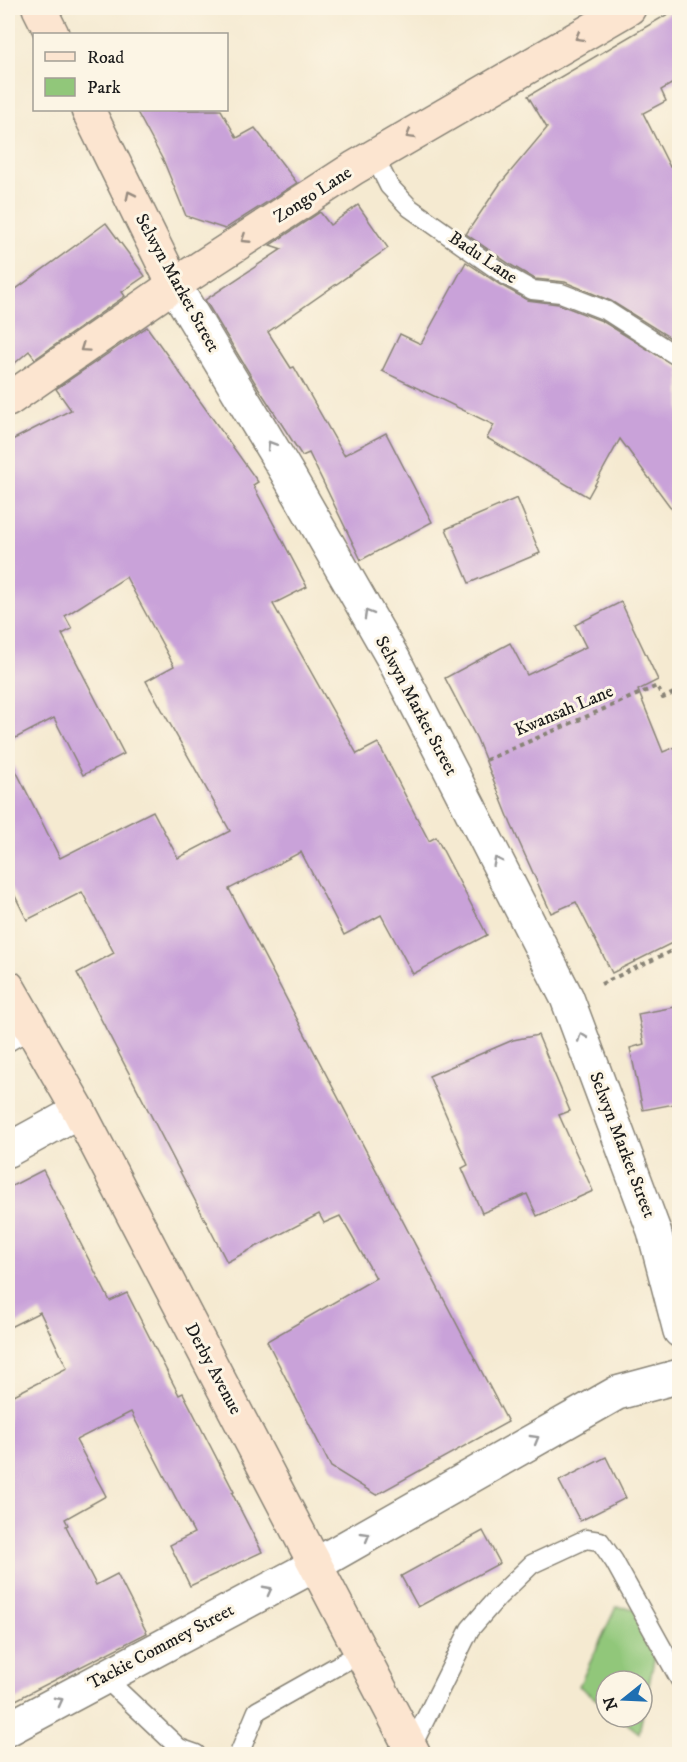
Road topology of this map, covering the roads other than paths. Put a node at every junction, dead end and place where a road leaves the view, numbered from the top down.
1 (39, 8) edge
2 (629, 8) edge
3 (52, 33) edge
4 (88, 111) edge
5 (374, 156) junction
6 (174, 285) junction
7 (680, 358) edge
8 (8, 400) edge
9 (8, 987) edge
10 (20, 1035) edge
11 (79, 1111) junction
12 (8, 1150) edge
13 (680, 1331) edge
14 (680, 1376) edge
15 (315, 1565) junction
16 (360, 1653) junction
17 (104, 1677) junction
18 (680, 1680) edge
19 (8, 1729) edge
20 (407, 1752) edge
21 (196, 1755) edge
22 (239, 1755) edge

1 - 3 main road
2 -> 5 main road, Zongo Lane
6 -> 4 main road, Selwyn Market Street
5 -> 6 main road, Zongo Lane
5 - 7 lane, Badu Lane
6 -> 8 main road, Zongo Lane
13 -> 6 street, Selwyn Market Street
9 - 10 main road, Derby Avenue
10 - 11 main road, Derby Avenue
11 - 12 street
11 - 15 main road, Derby Avenue
15 -> 14 street
15 - 16 main road, Derby Avenue
17 -> 15 street, Tackie Commey Street
16 - 20 main road, Derby Avenue
16 - 22 lane
19 -> 17 street, Tackie Commey Street
17 - 21 lane
18 - 20 lane

